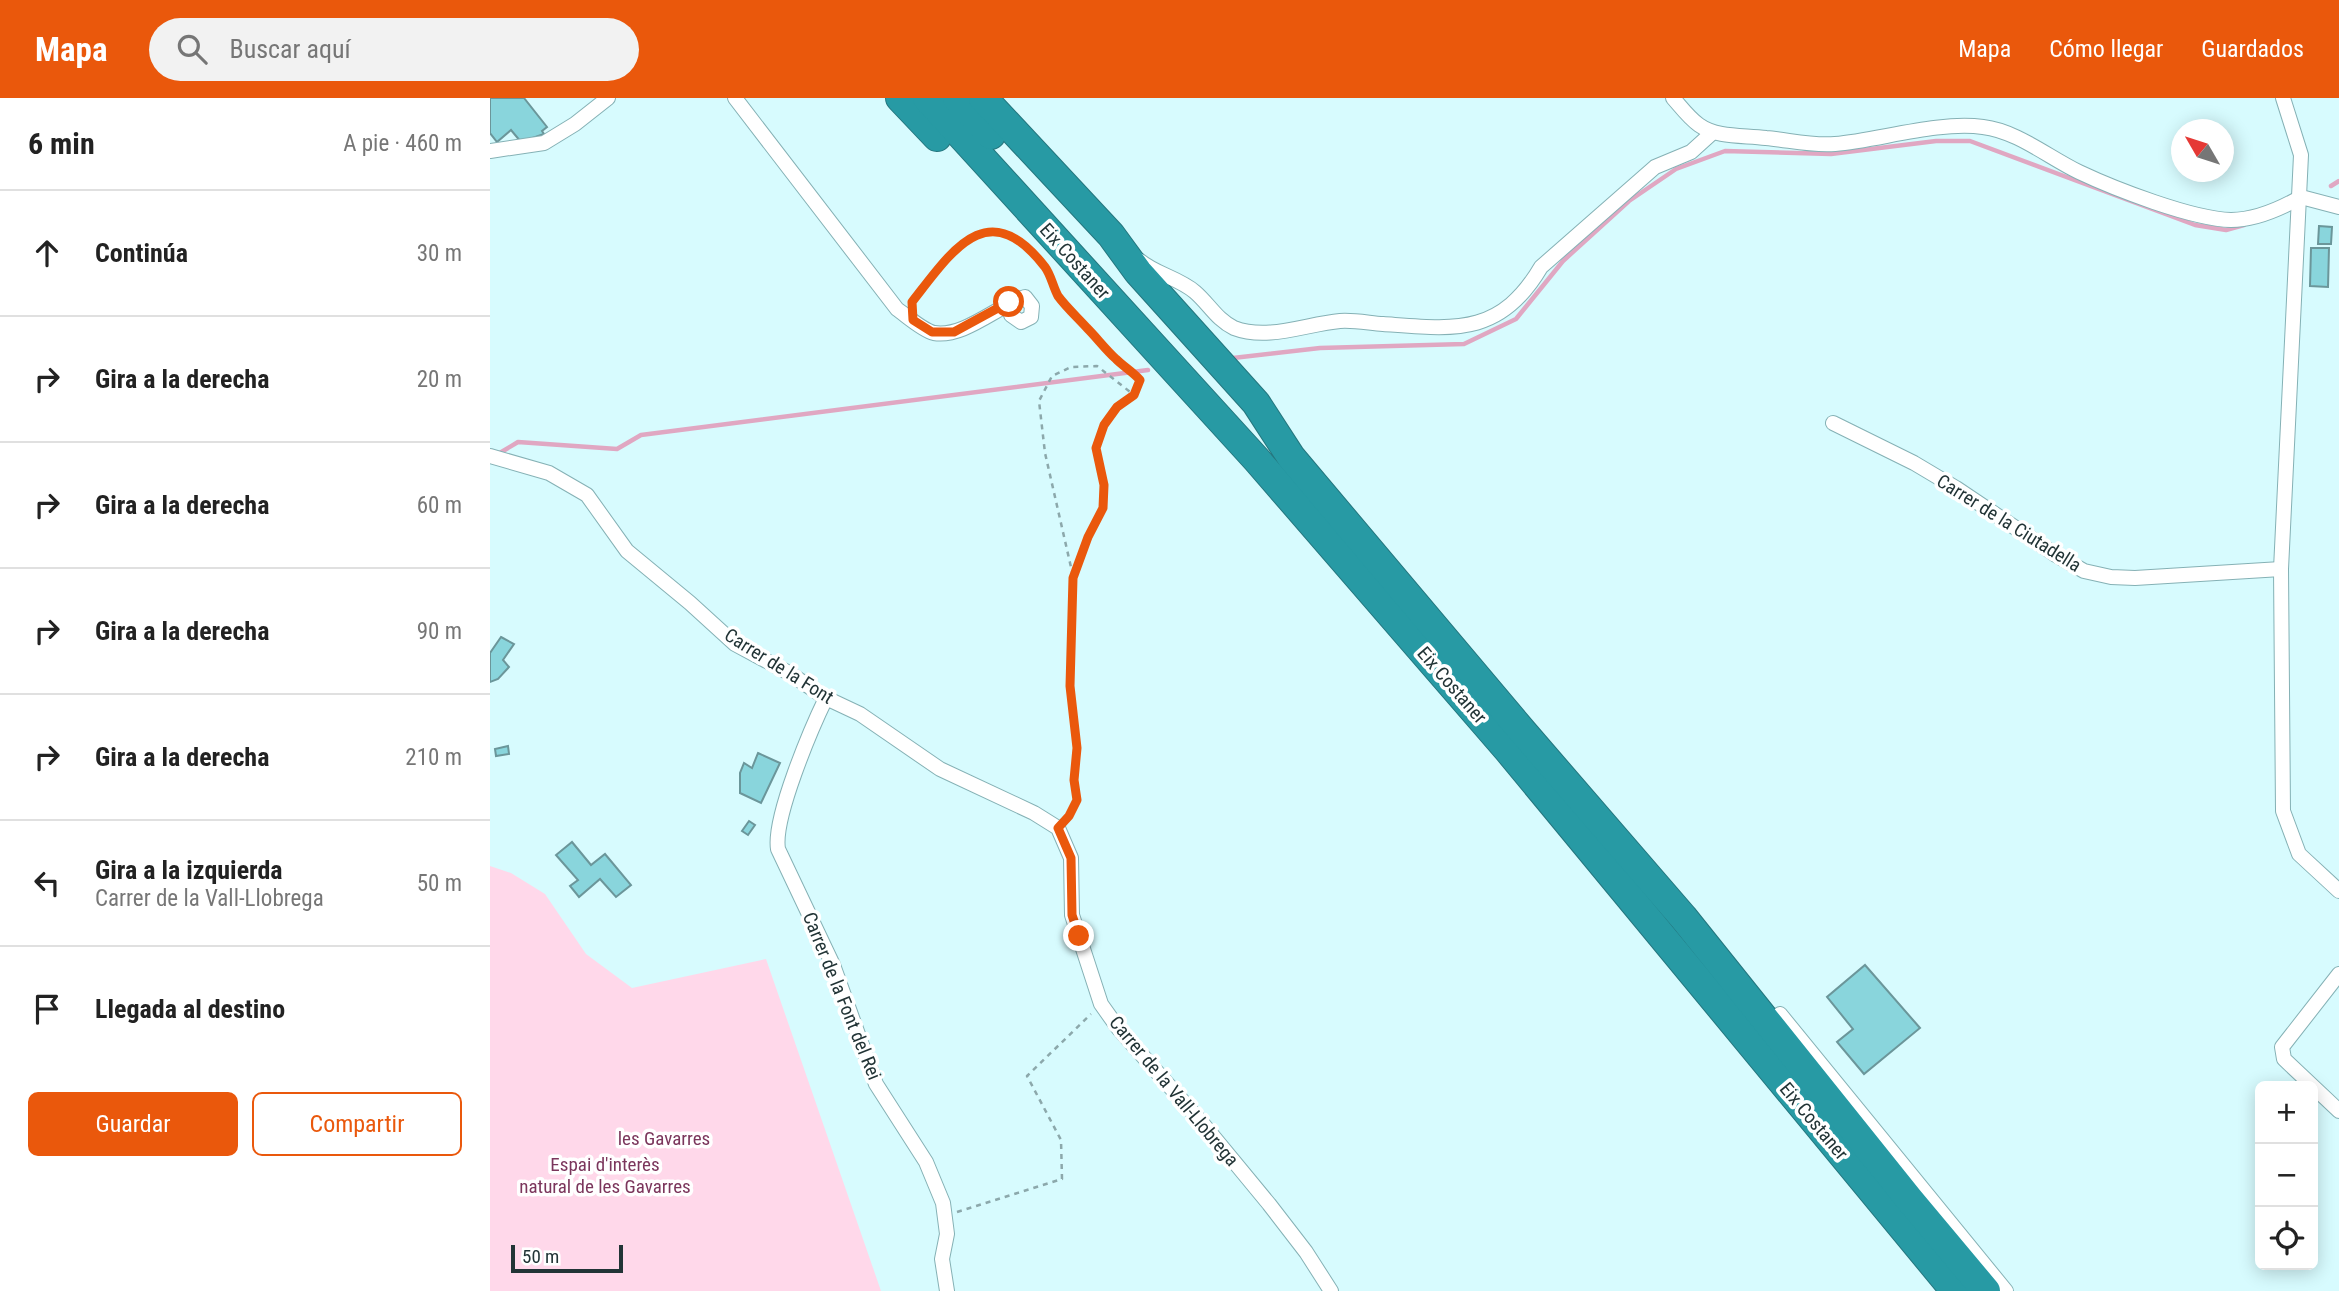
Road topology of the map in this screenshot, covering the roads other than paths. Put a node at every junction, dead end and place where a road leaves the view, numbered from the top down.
1 (608, 98) edge
2 (735, 98) edge
3 (900, 98) edge
4 (927, 98) edge
5 (957, 98) edge
6 (983, 98) edge
7 (1673, 98) edge
8 (2283, 98) edge
9 (1712, 132) junction
10 (490, 151) edge
11 (2301, 197) junction
12 (2339, 207) edge
13 (1111, 235) junction
14 (1009, 302) dead end
15 (1833, 423) dead end
16 (490, 456) edge
17 (1291, 457) junction
18 (1257, 460) junction
19 (2281, 569) junction
20 (826, 698) junction
21 (1561, 814) junction
22 (1058, 828) joint
23 (2339, 891) edge
24 (1683, 916) junction
25 (2339, 974) edge
26 (1780, 1014) joint
27 (2339, 1111) edge
28 (947, 1291) edge
29 (1331, 1291) edge
30 (1940, 1291) edge
31 (1955, 1291) edge
32 (1986, 1291) edge
33 (2006, 1291) edge

1 - 10 street
2 - 14 street
3 - 18 highway
4 - 18 highway, Eix Costaner
5 - 17 highway, Eix Costaner
6 - 13 highway
7 - 9 street
8 - 11 street
9 - 11 street
9 - 13 street
11 - 12 street
11 - 19 street
13 - 17 highway
15 - 19 street, Carrer de la Ciutadella
16 - 20 street, Carrer de la Font
17 - 24 highway
18 - 21 highway, Eix Costaner
19 - 23 street
20 - 22 street, Carrer de la Font
20 - 28 street, Carrer de la Font del Rei
21 - 30 highway
21 - 31 highway, Eix Costaner
22 - 29 street, Carrer de la Vall-Llobrega
24 - 26 highway
24 - 32 highway
25 - 27 street
26 - 33 street

